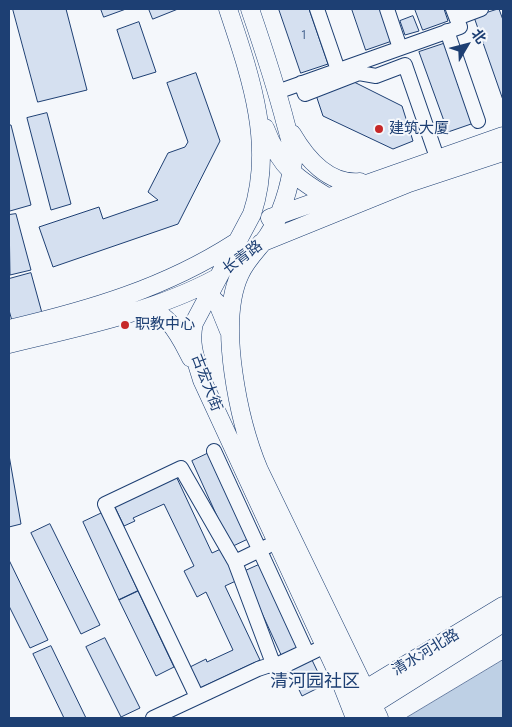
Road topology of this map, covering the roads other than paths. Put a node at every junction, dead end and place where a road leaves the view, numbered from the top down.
1 (228, 9) edge
2 (250, 9) edge
3 (318, 9) edge
4 (387, 9) edge
5 (481, 9) edge
6 (455, 13) edge
7 (447, 31) junction
8 (400, 48) junction
9 (338, 70) junction
10 (300, 83) junction
11 (277, 92) junction
12 (259, 114) junction
13 (478, 121) dead end
14 (285, 122) junction
15 (503, 136) edge
16 (503, 152) edge
17 (439, 165) junction
18 (291, 172) junction
19 (370, 181) junction
20 (328, 197) junction
21 (366, 200) junction
22 (278, 215) junction
23 (237, 241) junction
24 (262, 243) junction
25 (176, 277) junction
26 (217, 278) junction
27 (204, 291) junction
28 (126, 314) junction
29 (9, 330) edge
30 (232, 343) junction
31 (9, 344) edge
32 (202, 380) junction
33 (214, 451) dead end
34 (277, 542) junction
35 (260, 550) junction
36 (235, 562) junction
37 (503, 606) edge
38 (503, 622) edge
39 (325, 646) junction
40 (274, 666) junction
41 (198, 698) junction
42 (348, 699) junction
43 (372, 704) edge
44 (153, 718) edge
45 (355, 718) edge

1 - 12 main road
2 - 11 main road, 古宏大街
3 - 9 street
4 - 8 street
5 - 6 street
6 - 7 street
7 - 8 street
7 - 13 street
8 - 9 street
9 - 10 street
10 - 11 street
10 - 17 street
11 - 14 main road, 古宏大街
12 - 18 main road
12 - 23 main road
14 - 18 main road, 古宏大街
14 - 19 main road
15 - 17 main road, 长青路
16 - 17 main road, 长青路
17 - 19 main road, 长青路
17 - 21 main road, 长青路
18 - 20 main road
18 - 22 main road, 古宏大街
19 - 20 main road, 长青路
20 - 21 main road
20 - 22 main road, 长青路
21 - 24 main road, 长青路
22 - 23 main road, 长青路
22 - 24 main road, 古宏大街
23 - 25 main road, 长青路
23 - 26 main road
24 - 26 main road, 长青路
24 - 30 main road, 古宏大街
25 - 27 main road
25 - 29 main road, 长青路
26 - 27 main road, 长青路
27 - 28 main road, 长青路
27 - 30 main road
27 - 32 main road, 古宏大街
28 - 31 main road, 长青路
28 - 32 main road
30 - 43 main road, 古宏大街
32 - 34 main road, 古宏大街
33 - 35 street
34 - 35 street
34 - 39 main road, 古宏大街
35 - 36 street
35 - 40 street
36 - 40 street
36 - 41 street
37 - 43 main road, 清水河北路
38 - 43 main road, 清水河北路
39 - 40 street
39 - 42 main road, 古宏大街
40 - 41 street
41 - 44 street
42 - 43 main road, 清水河北路
42 - 45 main road, 古宏大街
43 - 45 main road, 清水河北路

